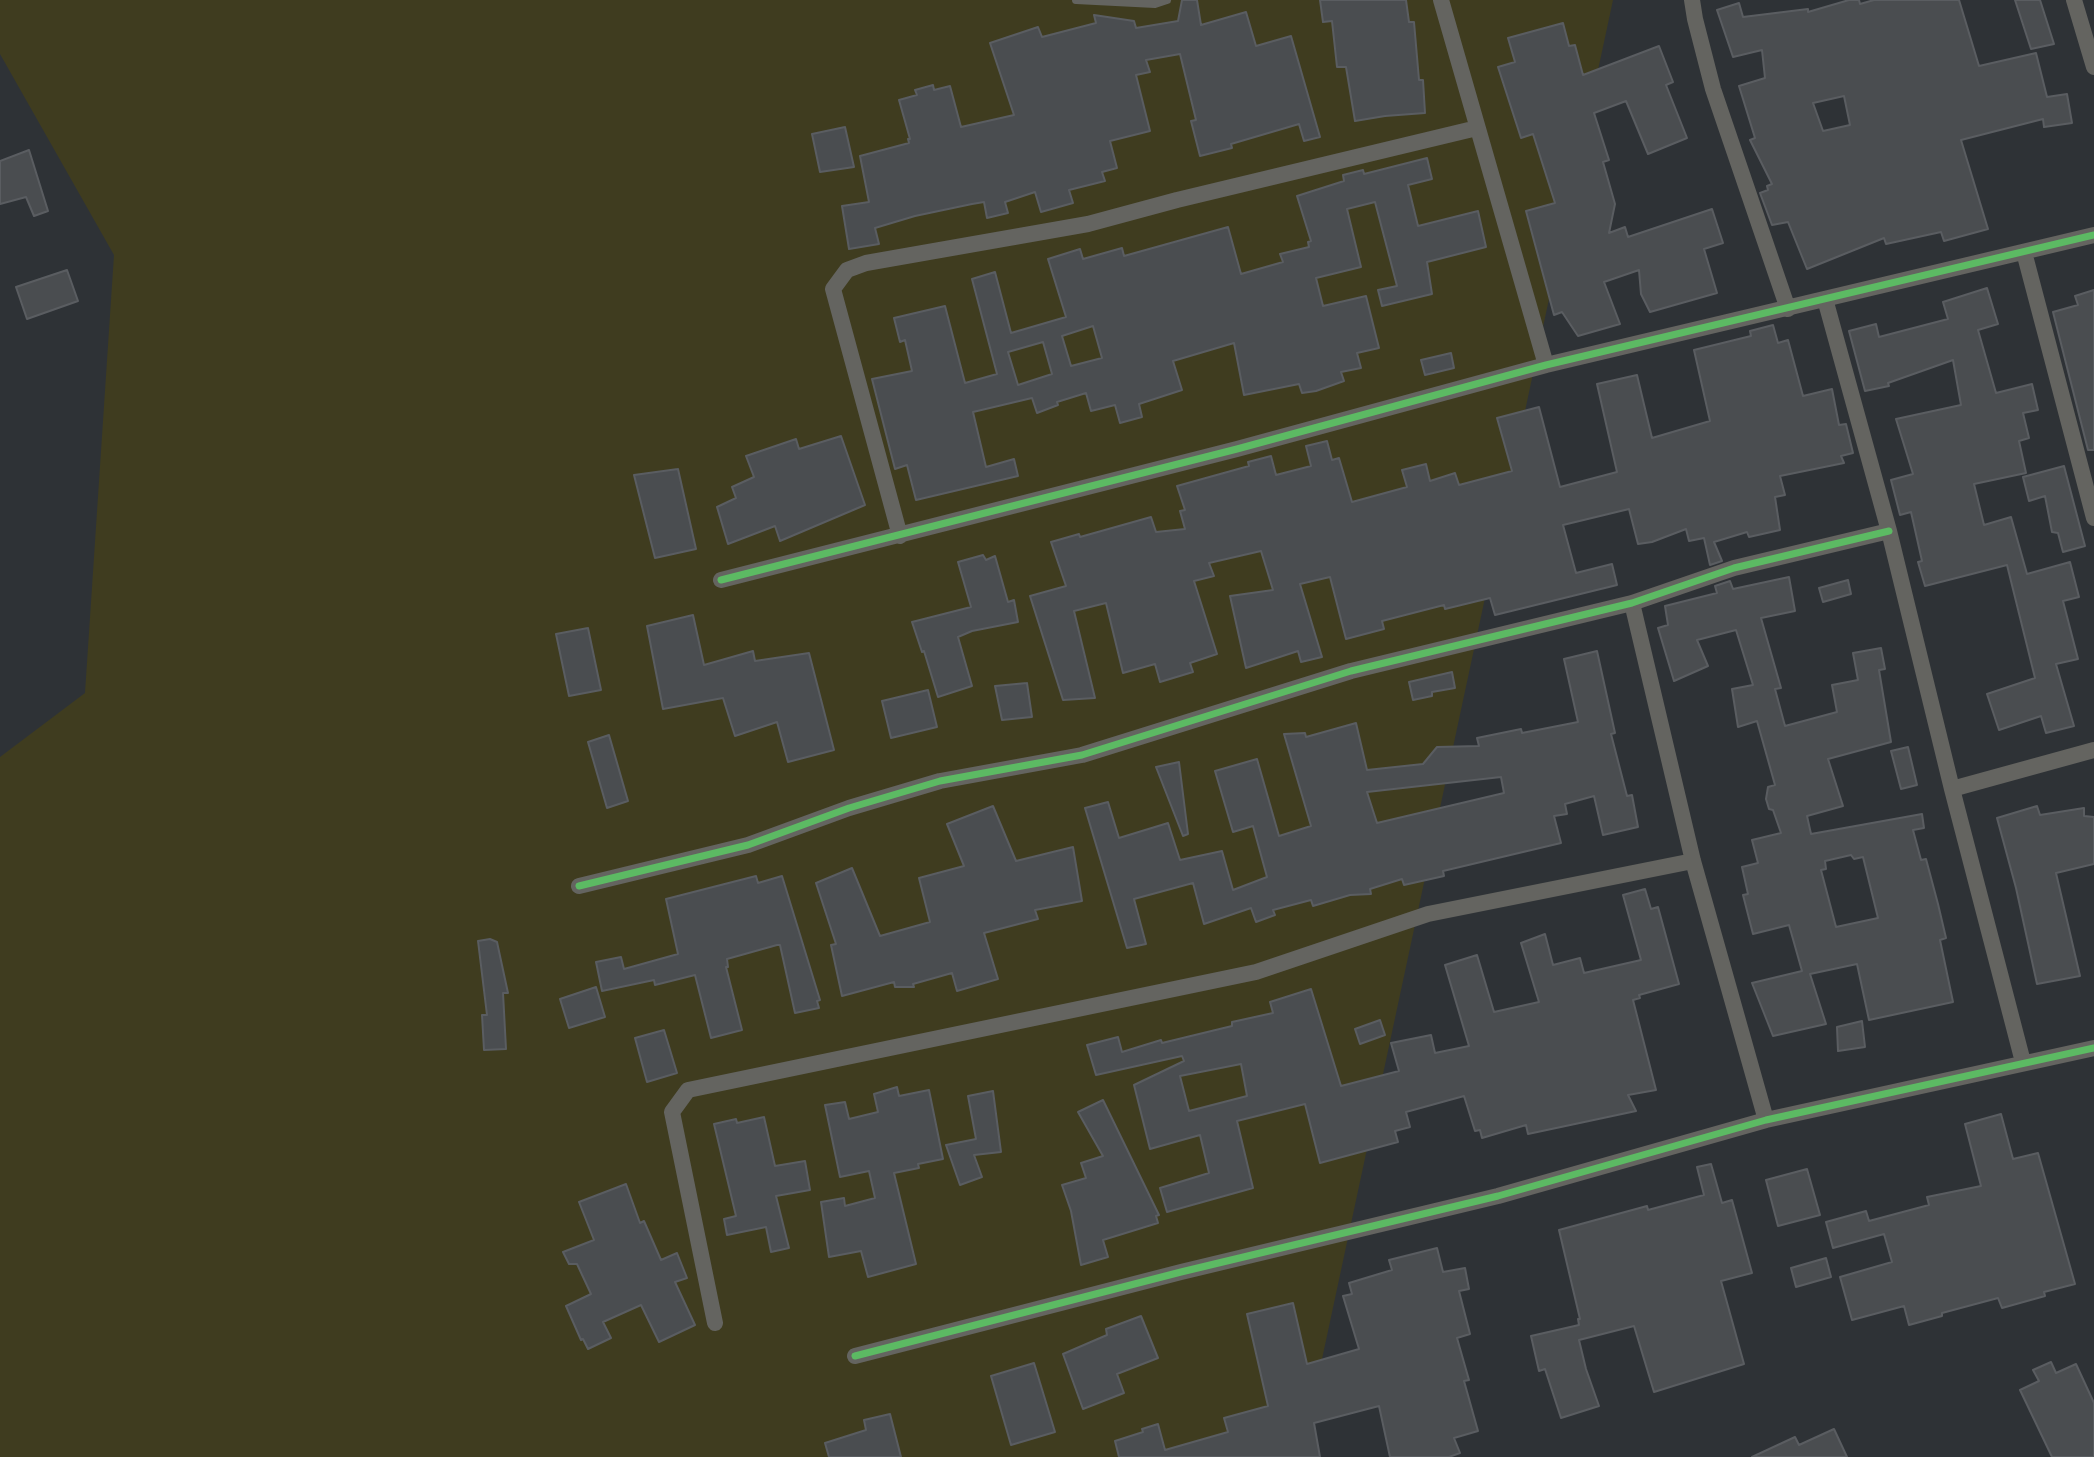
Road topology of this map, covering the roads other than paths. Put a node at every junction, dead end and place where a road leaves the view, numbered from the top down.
1 (1076, 0) edge
2 (1167, 0) edge
3 (1441, 0) edge
4 (1692, 0) edge
5 (2074, 0) edge
6 (2094, 67) edge
7 (1476, 128) junction
8 (2094, 235) edge
9 (2024, 252) junction
10 (1825, 299) junction
11 (1788, 309) junction
12 (1546, 365) junction
13 (2094, 518) edge
14 (1889, 531) junction
15 (900, 536) junction
16 (721, 580) dead end
17 (1632, 603) junction
18 (2094, 750) edge
19 (1952, 789) junction
20 (1693, 861) junction
21 (579, 886) dead end
22 (2094, 1048) edge
23 (2023, 1062) junction
24 (1766, 1120) junction
25 (715, 1323) dead end
26 (855, 1356) dead end

1 - 2 lane
3 - 7 street
4 - 11 street
5 - 6 street
7 - 12 street
7 - 15 street
8 - 9 street
9 - 10 street
9 - 13 street
10 - 11 street
10 - 14 street
11 - 12 street
12 - 15 street
14 - 17 street
14 - 19 street
15 - 16 street
17 - 20 street
17 - 21 street
18 - 19 street
19 - 23 street
20 - 24 street
20 - 25 street
22 - 23 street
23 - 24 street
24 - 26 street

